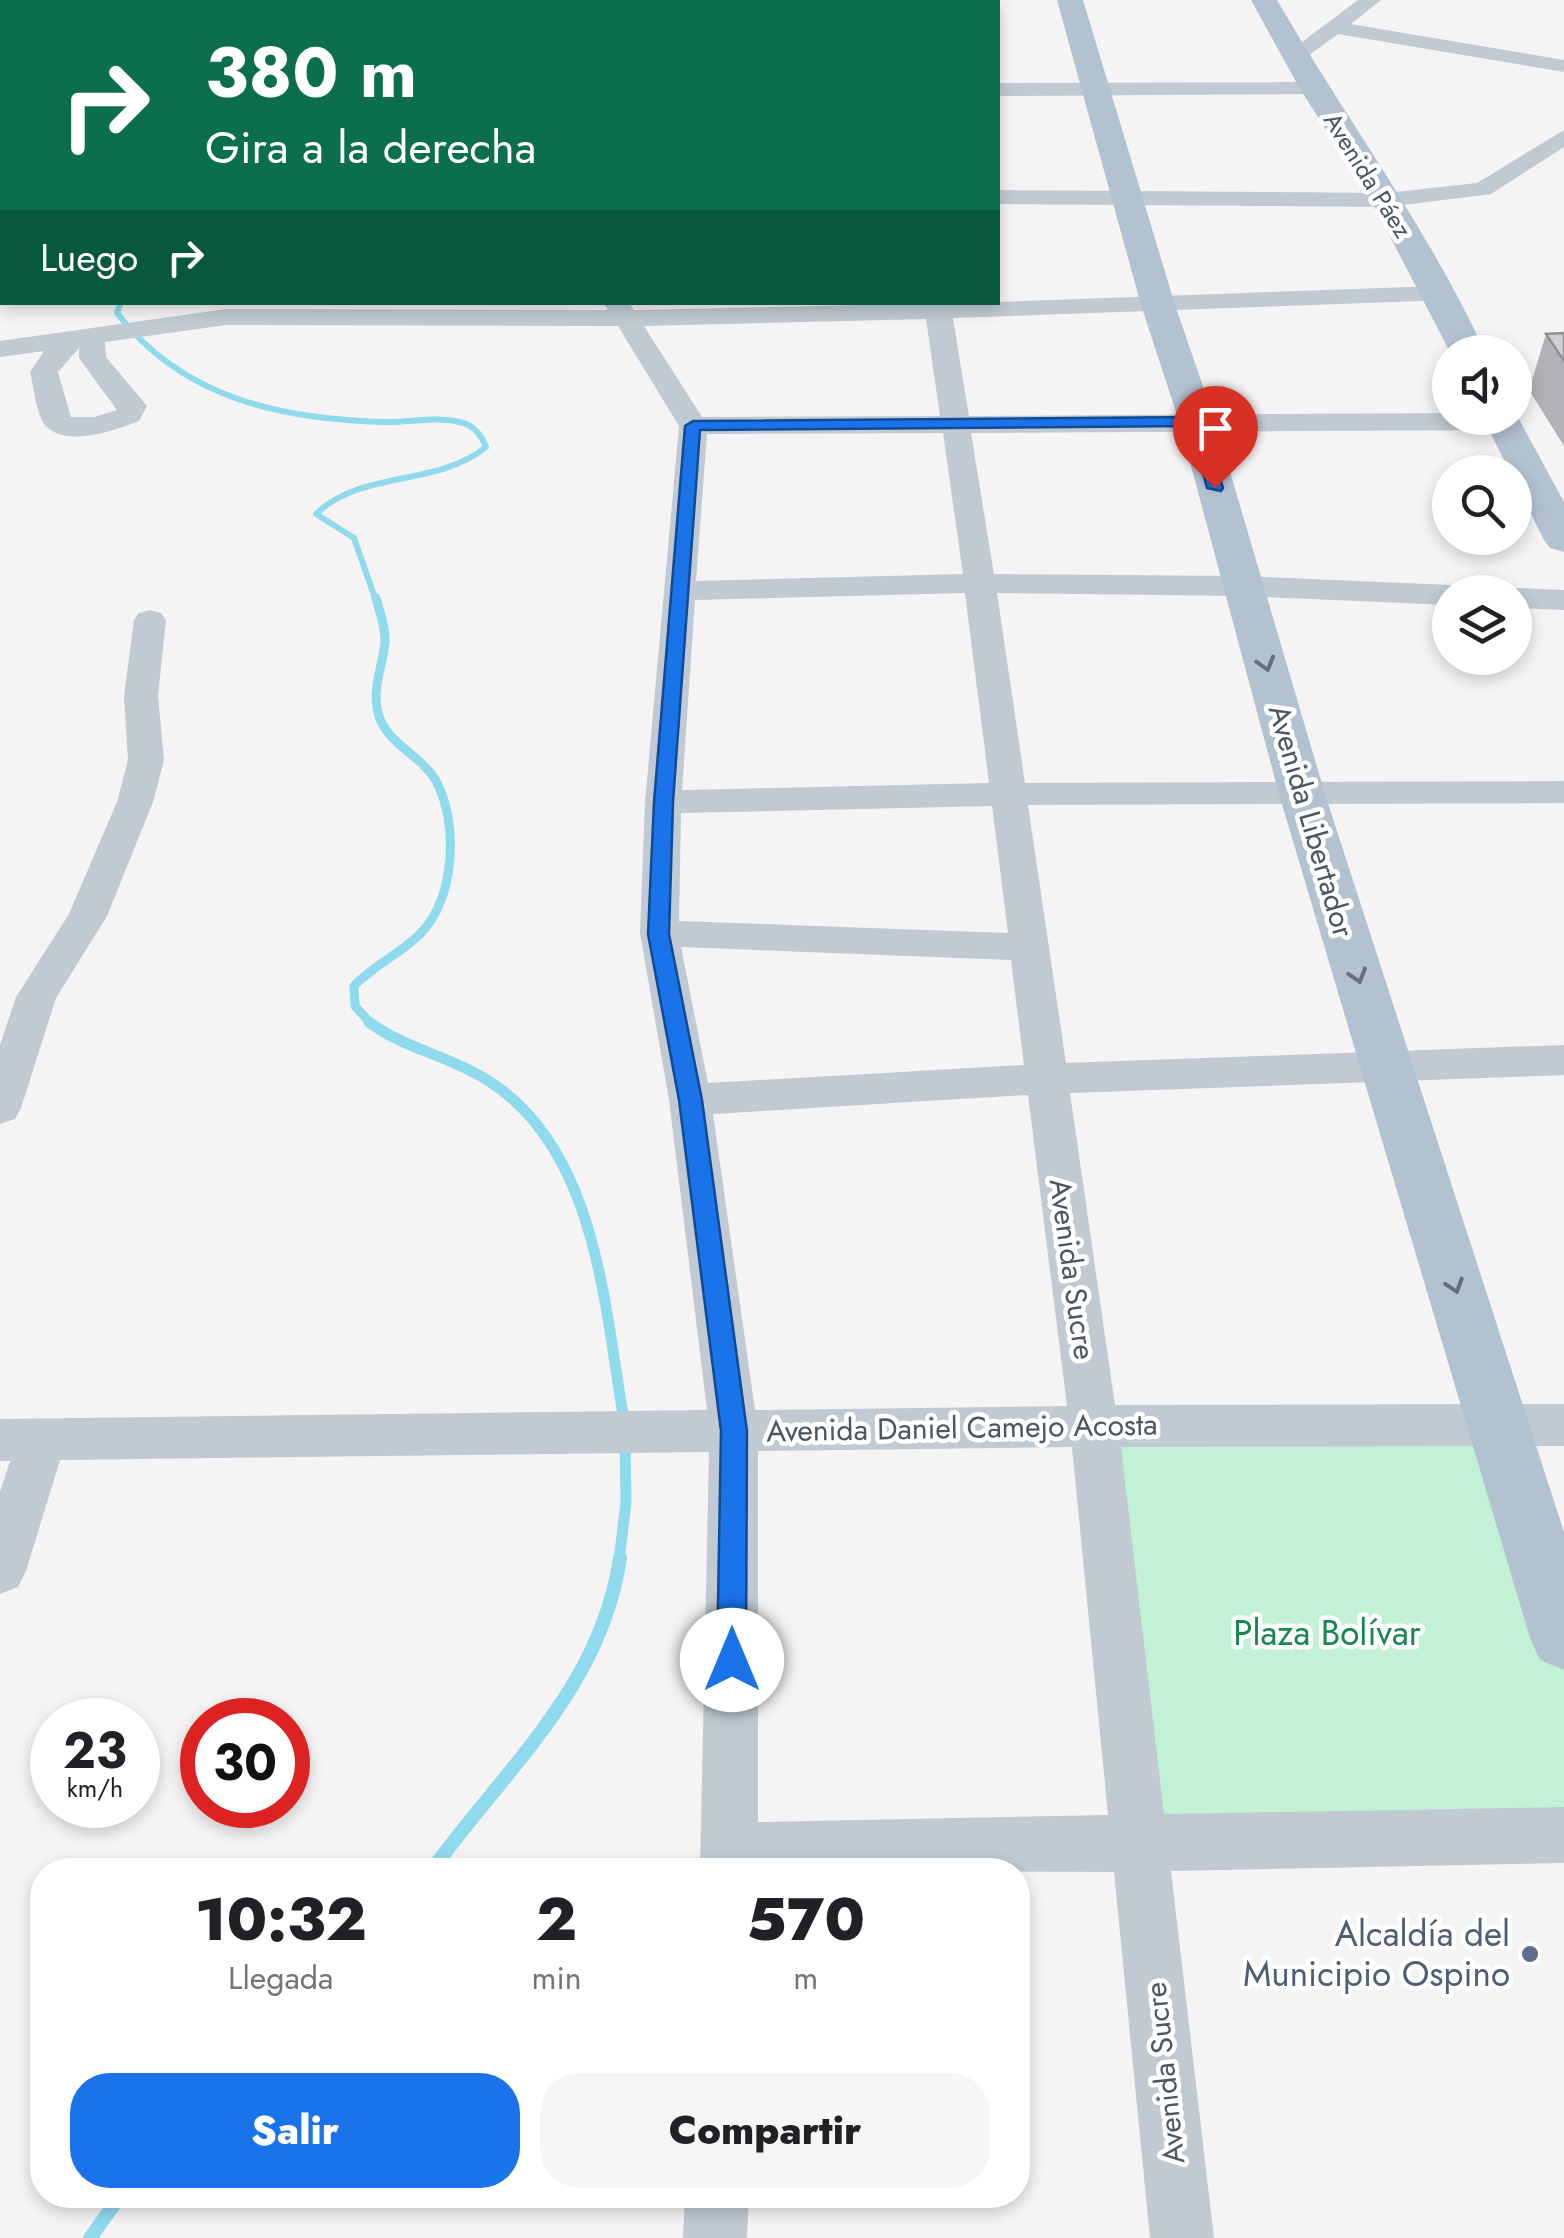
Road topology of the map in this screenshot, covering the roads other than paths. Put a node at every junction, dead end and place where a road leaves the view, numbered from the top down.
1 (1070, 0) edge
2 (1264, 0) edge
3 (1371, 0) edge
4 (1336, 28) junction
5 (1296, 55) junction
6 (1564, 66) edge
7 (1314, 89) junction
8 (1000, 90) edge
9 (1094, 90) junction
10 (1564, 137) edge
11 (1000, 197) edge
12 (1127, 199) junction
13 (1388, 200) junction
14 (1438, 294) junction
15 (1158, 305) junction
16 (937, 307) edge
17 (622, 310) edge
18 (1459, 335) edge
19 (0, 349) edge
20 (1432, 419) edge
21 (1196, 421) junction
22 (956, 424) junction
23 (693, 426) junction
24 (1510, 435) edge
25 (1564, 540) edge
26 (980, 583) junction
27 (1244, 586) junction
28 (679, 591) junction
29 (1432, 594) edge
30 (1532, 599) edge
31 (1564, 600) edge
32 (150, 620) dead end
33 (1564, 792) edge
34 (1007, 794) junction
35 (1302, 794) junction
36 (663, 802) junction
37 (659, 934) junction
38 (1027, 947) junction
39 (1564, 1060) edge
40 (1385, 1067) junction
41 (1046, 1078) junction
42 (690, 1100) junction
43 (0, 1108) edge
44 (1564, 1425) edge
45 (1094, 1426) junction
46 (1500, 1426) junction
47 (734, 1431) junction
48 (21, 1440) edge
49 (0, 1570) edge
50 (1564, 1638) edge
51 (1564, 1835) edge
52 (1142, 1844) junction
53 (729, 1858) edge
54 (802, 1858) edge
55 (716, 2208) edge
56 (715, 2238) edge
57 (1182, 2238) edge

1 - 9 main road, Avenida Libertador
2 - 5 main road, Avenida Páez
3 - 4 street
4 - 5 street
4 - 6 street
5 - 7 main road, Avenida Páez
7 - 9 street
7 - 13 main road, Avenida Páez
8 - 9 street
9 - 12 main road, Avenida Libertador
10 - 13 street
11 - 12 street
12 - 13 street
12 - 15 main road, Avenida Libertador
13 - 14 main road, Avenida Páez
14 - 15 street
14 - 18 main road, Avenida Páez
15 - 16 street
15 - 21 main road, Avenida Libertador
16 - 17 street
16 - 22 street, Avenida Sucre
17 - 19 street
17 - 23 street
20 - 21 street
21 - 22 street
21 - 27 main road, Avenida Libertador
22 - 23 street
22 - 26 street, Avenida Sucre
23 - 28 street
24 - 25 main road
26 - 27 street
26 - 28 street
26 - 34 street, Avenida Sucre
27 - 29 street
27 -> 35 main road, Avenida Libertador
28 - 36 street
30 - 31 street
32 - 43 street
33 - 35 street
34 - 35 street
34 - 36 street
34 - 38 street, Avenida Sucre
35 -> 40 main road, Avenida Libertador
36 - 37 street
37 - 38 street
37 - 42 street
38 - 41 street, Avenida Sucre
39 - 40 street
40 - 41 street
40 -> 46 main road, Avenida Libertador
41 - 42 street
41 - 45 street, Avenida Sucre
42 - 47 street
44 - 46 street, Avenida Daniel Camejo Acosta
45 - 46 street, Avenida Daniel Camejo Acosta
45 - 47 street, Avenida Daniel Camejo Acosta
45 - 52 street, Avenida Sucre
46 - 50 main road, Avenida Libertador
47 - 48 street, Avenida Daniel Camejo Acosta
47 - 53 street
48 - 49 street
51 - 52 street
52 - 54 street
52 - 57 street, Avenida Sucre
55 - 56 street

